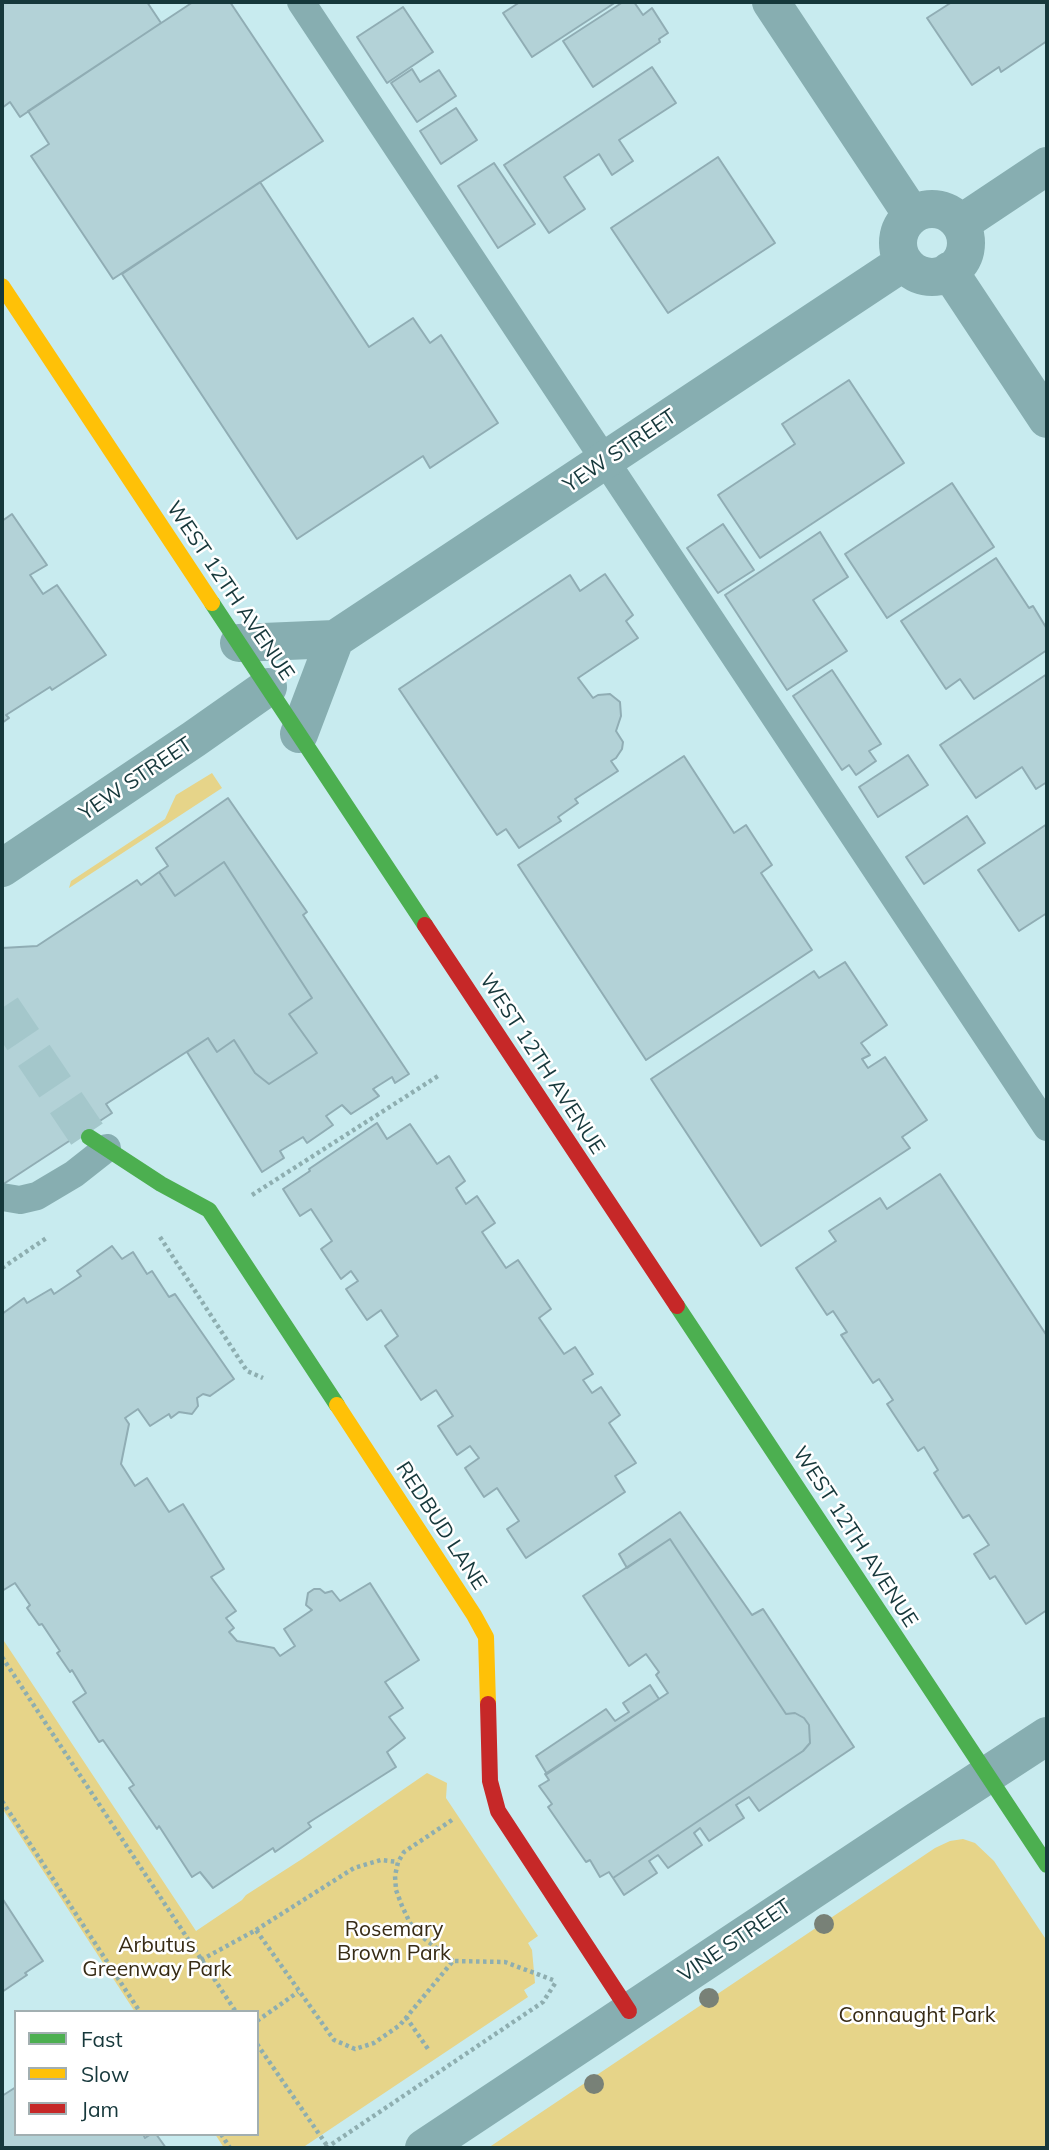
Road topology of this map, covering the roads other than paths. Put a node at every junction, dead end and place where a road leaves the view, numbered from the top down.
1 (301, 2) edge
2 (771, 2) edge
3 (1047, 166) edge
4 (912, 215) junction
5 (960, 224) junction
6 (904, 262) junction
7 (949, 271) junction
8 (2, 286) edge
9 (1047, 419) edge
10 (606, 460) junction
11 (335, 639) junction
12 (239, 643) junction
13 (268, 687) junction
14 (299, 734) junction
15 (2, 869) edge
16 (1047, 1127) edge
17 (98, 1142) joint
18 (2, 1197) edge
19 (1047, 1736) edge
20 (988, 1775) junction
21 (1047, 1866) edge
22 (629, 2011) junction
23 (424, 2148) edge

1 - 10 lane
2 - 4 street
3 - 5 street
4 - 5 street
4 - 6 street
5 - 7 street
6 - 7 street
6 - 10 street, YEW STREET
7 - 9 street
8 - 12 street, WEST 12TH AVENUE
10 - 11 street, YEW STREET
10 - 16 lane
11 - 12 street
11 - 14 street
12 - 13 street, WEST 12TH AVENUE
13 - 14 street, WEST 12TH AVENUE
13 - 15 street, YEW STREET
14 - 20 street, WEST 12TH AVENUE
17 - 18 lane
17 - 22 street, REDBUD LANE
19 - 20 street, VINE STREET
20 - 21 street, WEST 12TH AVENUE
20 - 22 street, VINE STREET
22 - 23 street, VINE STREET

